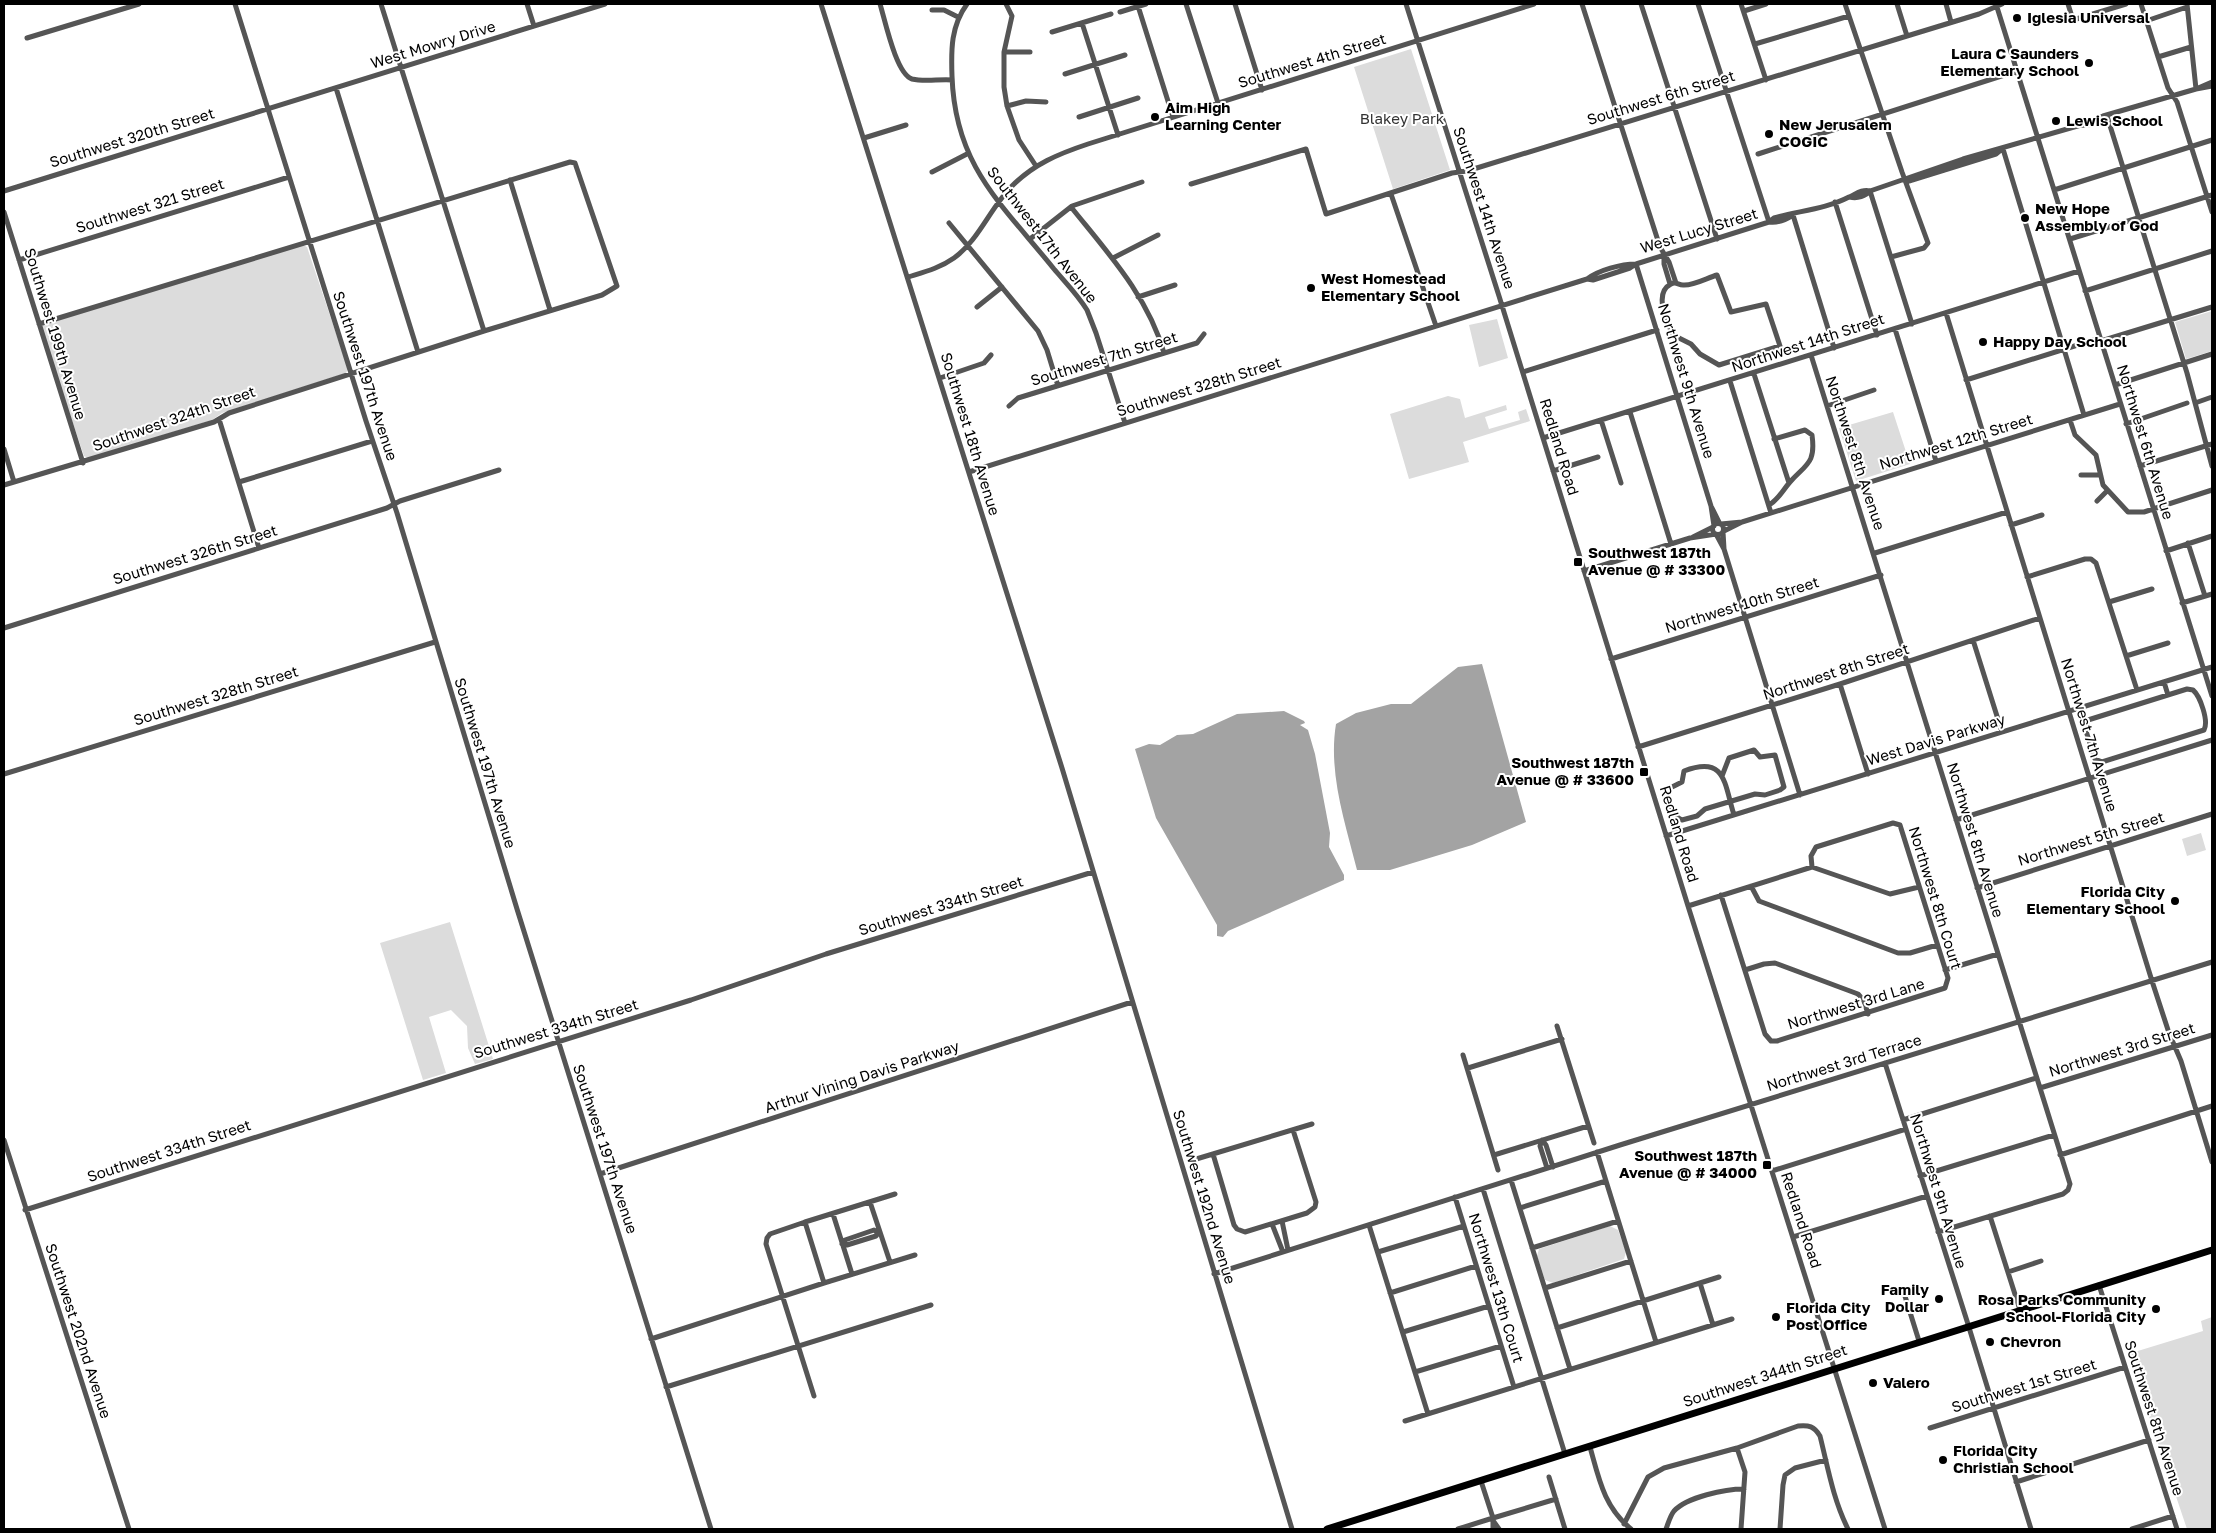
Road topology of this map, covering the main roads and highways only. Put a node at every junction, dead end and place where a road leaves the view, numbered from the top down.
1 (2212, 1250) edge
2 (1327, 1529) edge

1 - 2 main road, Southwest 344th Street

